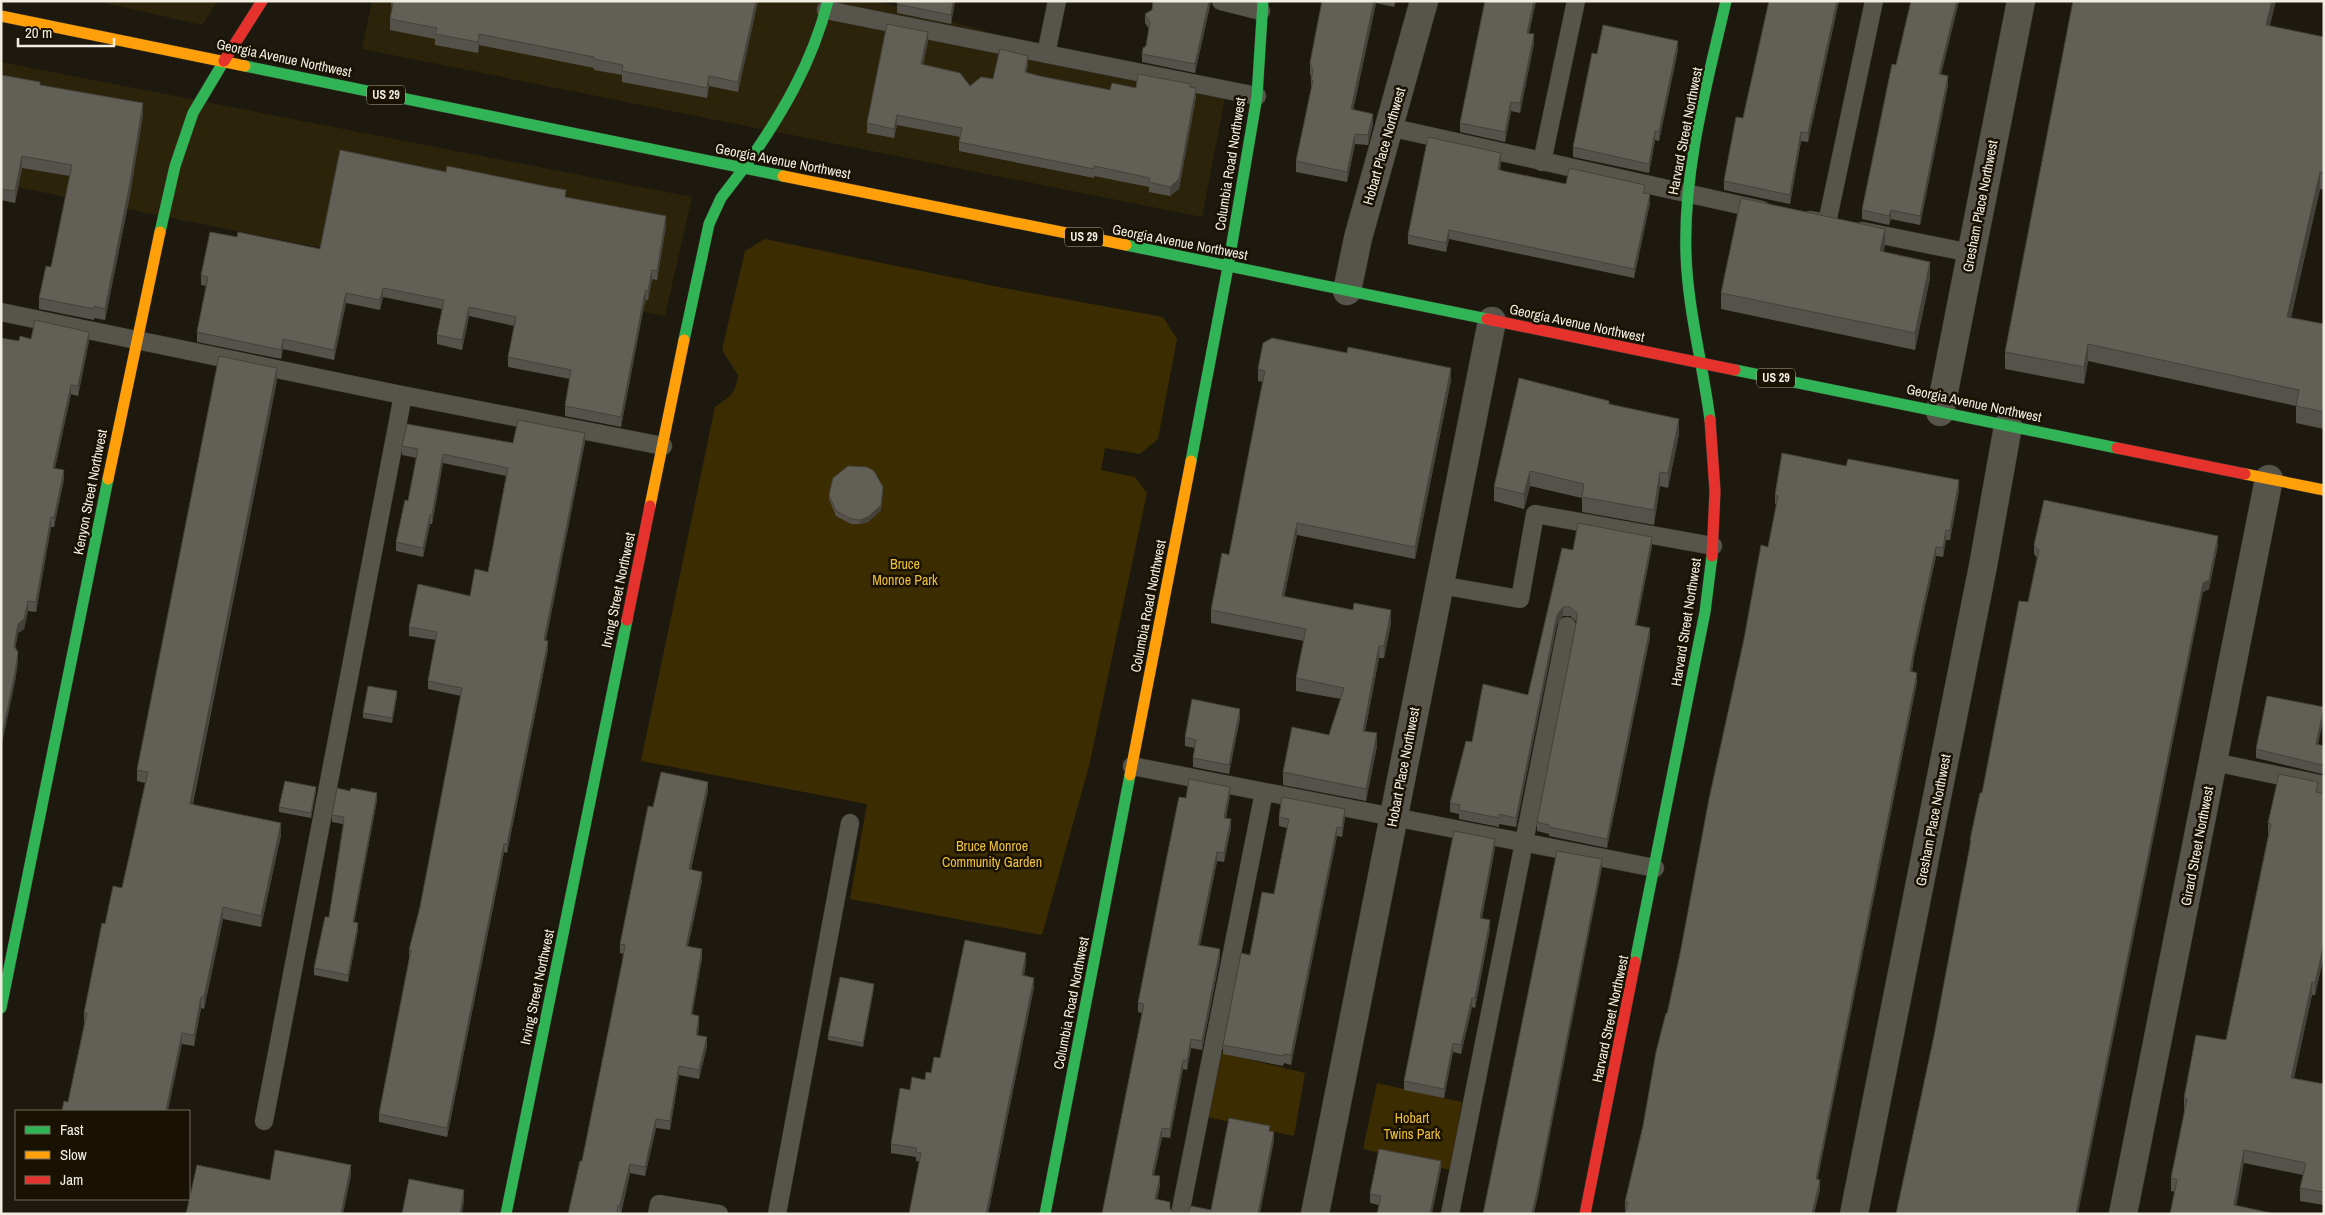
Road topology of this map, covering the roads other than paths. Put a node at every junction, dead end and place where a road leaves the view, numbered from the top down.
1 (262, 1) edge
2 (1057, 1) edge
3 (1221, 1) edge
4 (1424, 1) edge
5 (1576, 1) edge
6 (1726, 1) edge
7 (1874, 1) edge
8 (2021, 1) edge
9 (827, 6) edge
10 (1262, 6) edge
11 (1, 16) edge
12 (1046, 54) junction
13 (224, 61) junction
14 (1256, 96) junction
15 (1389, 127) junction
16 (1542, 162) junction
17 (744, 168) junction
18 (1687, 194) junction
19 (1778, 213) edge
20 (1798, 217) edge
21 (1827, 223) junction
22 (1971, 253) junction
23 (1228, 267) junction
24 (1347, 291) junction
25 (1, 312) edge
26 (1492, 320) junction
27 (136, 340) junction
28 (1700, 363) junction
29 (404, 395) junction
30 (1940, 412) junction
31 (2008, 426) junction
32 (663, 446) junction
33 (2269, 479) junction
34 (2324, 490) edge
35 (1713, 546) junction
36 (1440, 585) junction
37 (1567, 626) dead end
38 (2214, 762) junction
39 (1132, 766) junction
40 (2324, 785) edge
41 (1264, 792) junction
42 (1393, 818) junction
43 (850, 823) dead end
44 (1523, 843) junction
45 (1655, 868) junction
46 (1, 1008) edge
47 (264, 1122) dead end
48 (506, 1214) edge
49 (657, 1214) edge
50 (719, 1214) edge
51 (777, 1214) edge
52 (1045, 1214) edge
53 (1180, 1214) edge
54 (1315, 1214) edge
55 (1450, 1214) edge
56 (1585, 1214) edge
57 (1854, 1214) edge
58 (2123, 1214) edge

1 - 13 main road, Kenyon Street Northwest
2 - 12 lane
3 - 10 lane
4 - 15 street, Hobart Place Northwest
5 - 16 lane
6 - 18 main road, Harvard Street Northwest
7 - 21 lane
8 - 22 street, Gresham Place Northwest
9 - 12 lane
9 - 17 main road, Irving Street Northwest
10 - 14 main road, Columbia Road Northwest
11 - 13 main road, Georgia Avenue Northwest / US 29
12 - 14 lane
13 - 17 main road, Georgia Avenue Northwest / US 29
13 - 27 main road, Kenyon Street Northwest
14 - 23 main road, Columbia Road Northwest
15 - 16 lane
15 - 24 street, Hobart Place Northwest
16 - 18 lane
17 - 23 main road, Georgia Avenue Northwest / US 29
17 - 32 main road, Irving Street Northwest
18 - 19 lane
18 - 28 main road, Harvard Street Northwest
20 - 21 lane
21 - 22 lane
22 - 30 street, Gresham Place Northwest
23 - 24 main road, Georgia Avenue Northwest / US 29
23 - 39 main road, Columbia Road Northwest
24 - 26 main road, Georgia Avenue Northwest / US 29
25 - 27 lane
26 - 28 main road, Georgia Avenue Northwest / US 29
26 - 36 street, Hobart Place Northwest
27 - 29 lane
27 - 46 main road, Kenyon Street Northwest
28 - 30 main road, Georgia Avenue Northwest / US 29
28 - 35 main road, Harvard Street Northwest
29 - 32 lane
29 - 47 lane
30 - 31 main road, Georgia Avenue Northwest / US 29
31 - 33 main road, Georgia Avenue Northwest / US 29
31 - 57 street, Gresham Place Northwest
32 - 48 main road, Irving Street Northwest
33 - 34 main road, Georgia Avenue Northwest / US 29
33 - 38 street, Girard Street Northwest
35 - 36 lane
35 - 45 main road, Harvard Street Northwest
36 - 42 street, Hobart Place Northwest
37 - 44 lane
38 - 40 lane
38 - 58 street, Girard Street Northwest
39 - 41 lane
39 - 52 main road, Columbia Road Northwest
41 - 42 lane
41 - 53 lane
42 - 44 lane
42 - 54 street, Hobart Place Northwest
43 - 51 lane
44 - 45 lane
44 - 55 lane
45 - 56 main road, Harvard Street Northwest
49 - 50 lane

